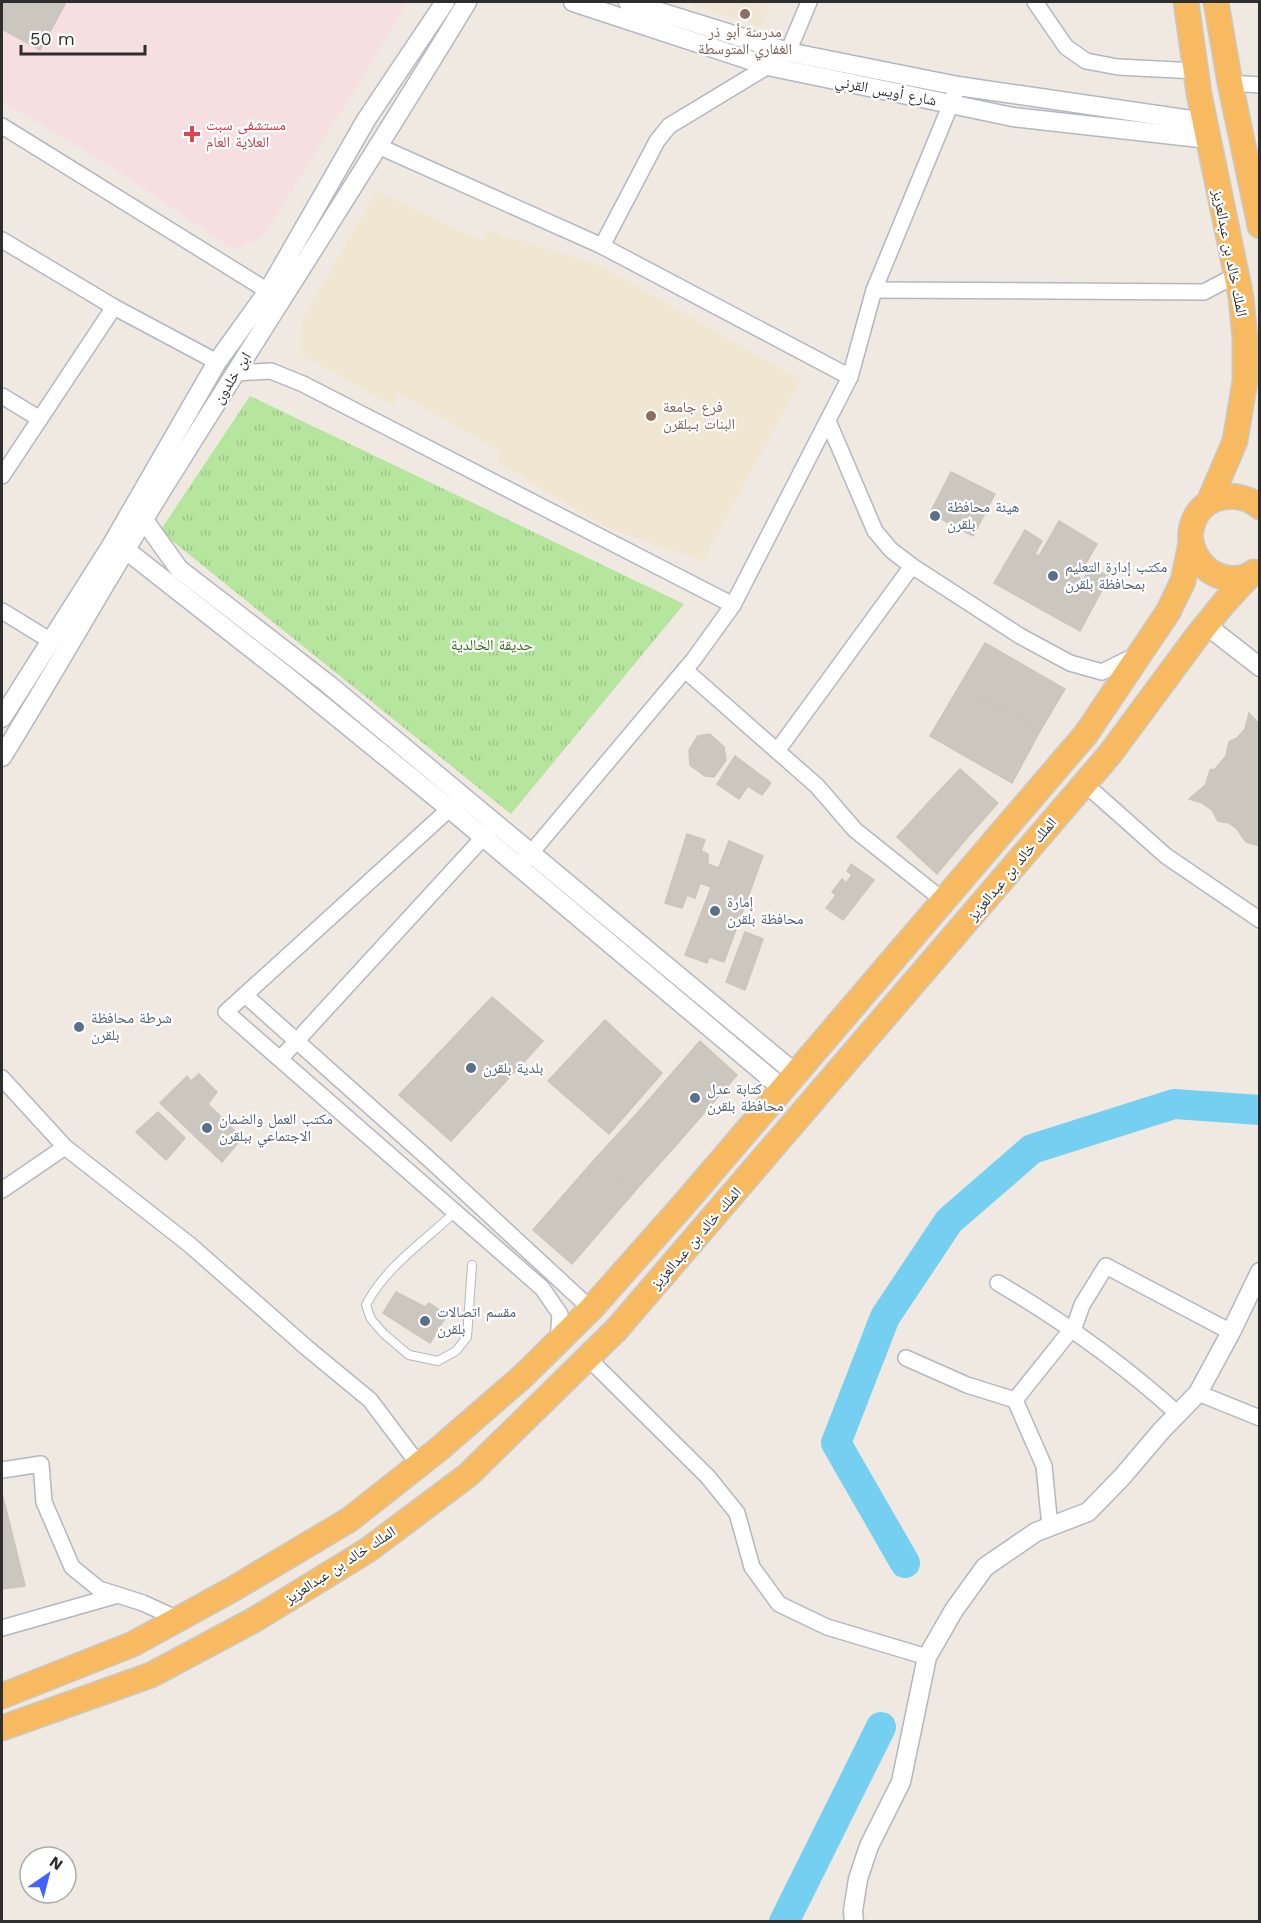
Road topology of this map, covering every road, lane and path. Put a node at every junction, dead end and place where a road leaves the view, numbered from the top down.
1 (445, 2) edge
2 (468, 2) edge
3 (573, 2) edge
4 (628, 2) edge
5 (809, 2) edge
6 (1035, 2) edge
7 (1186, 2) edge
8 (1216, 2) edge
9 (788, 52) junction
10 (768, 66) junction
11 (1196, 71) junction
12 (1230, 82) junction
13 (1260, 85) edge
14 (958, 86) junction
15 (952, 104) junction
16 (2, 126) edge
17 (1207, 130) junction
18 (378, 146) junction
19 (1259, 221) edge
20 (2, 240) edge
21 (602, 246) junction
22 (1236, 275) junction
23 (874, 290) junction
24 (268, 291) junction
25 (114, 307) junction
26 (217, 362) junction
27 (235, 373) junction
28 (850, 377) junction
29 (2, 396) edge
30 (39, 419) junction
31 (828, 421) junction
32 (2, 476) edge
33 (1209, 502) junction
34 (1260, 507) edge
35 (144, 520) junction
36 (1191, 543) junction
37 (126, 550) junction
38 (912, 566) junction
39 (1254, 572) edge
40 (733, 604) junction
41 (2, 611) edge
42 (1206, 625) junction
43 (51, 642) junction
44 (1143, 651) junction
45 (1260, 667) edge
46 (685, 670) junction
47 (2, 718) edge
48 (777, 751) junction
49 (2, 757) edge
50 (1085, 784) junction
51 (456, 803) junction
52 (489, 831) junction
53 (524, 861) junction
54 (944, 901) junction
55 (1260, 921) edge
56 (245, 995) junction
57 (297, 1041) junction
58 (280, 1059) junction
59 (2, 1078) edge
60 (789, 1082) junction
61 (66, 1147) junction
62 (2, 1190) edge
63 (457, 1211) junction
64 (472, 1265) dead end
65 (1260, 1272) edge
66 (998, 1283) dead end
67 (591, 1309) junction
68 (1070, 1331) junction
69 (1231, 1332) junction
70 (558, 1342) junction
71 (588, 1358) junction
72 (906, 1358) dead end
73 (1198, 1393) junction
74 (1015, 1400) junction
75 (1178, 1414) junction
76 (1260, 1418) edge
77 (419, 1465) junction
78 (2, 1470) edge
79 (1050, 1527) junction
80 (118, 1595) junction
81 (178, 1619) junction
82 (2, 1628) edge
83 (927, 1657) junction
84 (2, 1696) edge
85 (5, 1731) edge
86 (854, 1922) edge

1 - 24 street, ابن خلدون
2 - 18 street, ابن خلدون
3 - 10 street, شارع أويس القرني
4 - 9 street, شارع أويس القرني
5 - 9 street
6 - 11 street
7 - 11 highway, الملك خالد بن عبدالعزيز
8 - 12 highway
9 - 10 street
9 - 14 street, شارع أويس القرني
10 - 15 street, شارع أويس القرني
10 - 21 street
11 - 17 highway, الملك خالد بن عبدالعزيز
12 - 13 street
12 - 19 highway
14 - 15 street
14 - 17 street, شارع أويس القرني
15 - 17 street, شارع أويس القرني
15 - 23 street
16 - 24 street
17 - 22 highway, الملك خالد بن عبدالعزيز
18 - 21 street
18 - 27 street, ابن خلدون
20 - 25 street
21 - 28 street
22 - 23 street
22 - 33 highway, الملك خالد بن عبدالعزيز
23 - 28 street
24 - 26 street, ابن خلدون
25 - 26 street
25 - 30 street
26 - 43 street, ابن خلدون
27 - 35 street, ابن خلدون
27 - 40 street
28 - 31 street
29 - 30 street
30 - 32 street
31 - 38 street
31 - 40 street
33 - 34 highway
33 - 36 highway, الملك خالد بن عبدالعزيز
35 - 37 street, ابن خلدون
35 - 51 street
36 - 39 highway
36 - 44 highway, الملك خالد بن عبدالعزيز
37 - 49 street, ابن خلدون
37 - 51 street
38 - 44 street
38 - 48 street
39 - 42 highway, الملك خالد بن عبدالعزيز
40 - 46 street
41 - 43 street
42 - 45 street
42 - 50 highway, الملك خالد بن عبدالعزيز
43 - 47 street, ابن خلدون
44 - 54 highway, الملك خالد بن عبدالعزيز
46 - 48 street
46 - 53 street
48 - 54 street
50 - 55 street
50 - 71 highway, الملك خالد بن عبدالعزيز
51 - 52 street
51 - 56 street
52 - 53 street
52 - 57 street
53 - 60 street
54 - 60 highway, الملك خالد بن عبدالعزيز
56 - 57 street
56 - 58 street
57 - 58 street
57 - 67 street
58 - 63 street
59 - 61 street
60 - 67 highway, الملك خالد بن عبدالعزيز
61 - 62 street
61 - 77 street
63 - 64 lane
63 - 70 street
65 - 69 street
66 - 68 street
67 - 70 highway, الملك خالد بن عبدالعزيز
68 - 69 street
68 - 74 street
68 - 75 street
69 - 73 street
70 - 77 highway, الملك خالد بن عبدالعزيز
71 - 83 street
71 - 85 highway, الملك خالد بن عبدالعزيز
72 - 74 street
73 - 75 street
73 - 76 street
74 - 79 street
75 - 79 street
77 - 81 highway, الملك خالد بن عبدالعزيز
78 - 80 street
79 - 83 street
80 - 81 street
80 - 82 street
81 - 84 highway, الملك خالد بن عبدالعزيز
83 - 86 street

